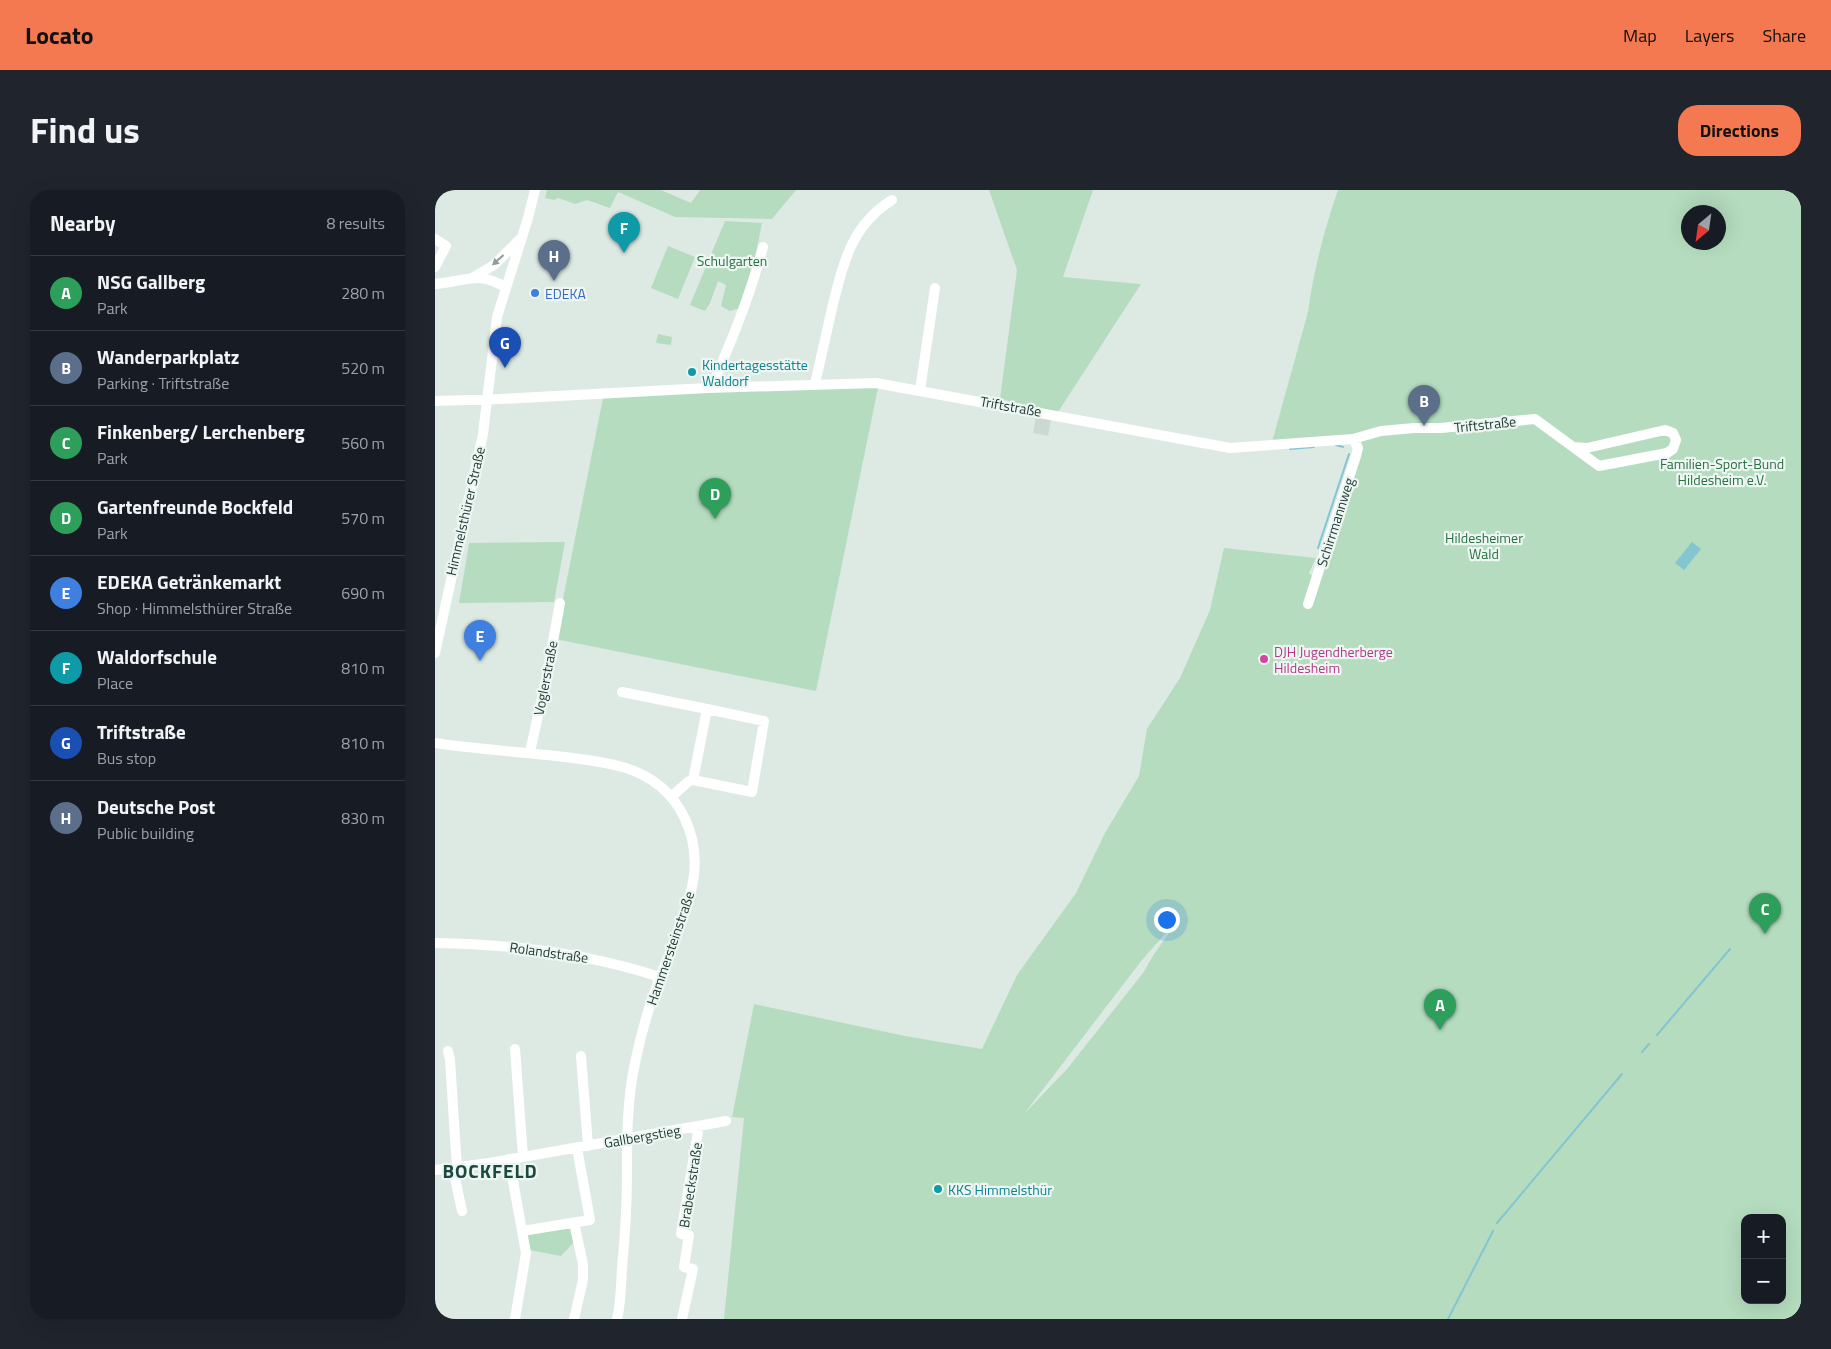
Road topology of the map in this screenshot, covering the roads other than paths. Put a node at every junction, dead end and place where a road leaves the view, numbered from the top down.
1 (535, 190) edge
2 (892, 200) dead end
3 (523, 236) junction
4 (435, 239) edge
5 (763, 247) dead end
6 (435, 267) edge
7 (469, 279) junction
8 (435, 284) edge
9 (506, 287) junction
10 (935, 288) dead end
11 (815, 384) junction
12 (711, 388) junction
13 (920, 390) junction
14 (488, 399) junction
15 (435, 401) edge
16 (1353, 439) junction
17 (1574, 447) junction
18 (560, 603) dead end
19 (1308, 604) dead end
20 (435, 652) edge
21 (622, 692) dead end
22 (707, 709) junction
23 (435, 743) edge
24 (530, 752) junction
25 (693, 780) junction
26 (671, 797) junction
27 (435, 943) edge
28 (660, 977) junction
29 (515, 1049) dead end
30 (447, 1051) dead end
31 (581, 1056) dead end
32 (727, 1121) dead end
33 (699, 1126) junction
34 (626, 1140) junction
35 (582, 1147) junction
36 (523, 1157) junction
37 (509, 1159) junction
38 (457, 1168) junction
39 (435, 1170) edge
40 (461, 1211) dead end
41 (574, 1223) junction
42 (522, 1231) junction
43 (515, 1319) edge
44 (574, 1319) edge
45 (617, 1319) edge
46 (683, 1319) edge

1 - 3 street, Himmelsthürer Straße
2 - 11 street
3 -> 7 street
3 - 9 street, Himmelsthürer Straße
4 - 6 street
5 - 12 street
7 - 8 street
7 - 9 street
9 - 14 street, Himmelsthürer Straße
10 - 13 street
11 - 12 street, Triftstraße
11 - 13 street, Triftstraße
12 - 14 street, Triftstraße
13 - 16 street, Triftstraße
14 - 15 street, Triftstraße
14 - 20 street, Himmelsthürer Straße
16 - 17 street, Triftstraße
16 - 19 street, Schirrmannweg
17 - 17 street, Triftstraße
18 - 24 street, Voglerstraße
21 - 22 street
22 - 25 street
22 - 25 street
23 - 24 street, Hammersteinstraße
24 - 26 street, Hammersteinstraße
25 - 26 street
26 - 28 street, Hammersteinstraße
27 - 28 street, Rolandstraße
28 - 34 street, Hammersteinstraße
29 - 36 street
30 - 38 street
31 - 35 street, Gallbergstieg
32 - 33 street, Gallbergstieg
33 - 34 street, Gallbergstieg
33 - 46 street, Brabeckstraße
34 - 35 street, Gallbergstieg
34 - 45 street, Hammersteinstraße
35 - 36 street, Gallbergstieg
35 - 41 street
36 - 37 street, Gallbergstieg
37 - 38 street, Gallbergstieg
37 - 42 street
38 - 39 street, Gallbergstieg
38 - 40 street
41 - 42 street
41 - 44 street
42 - 43 street

